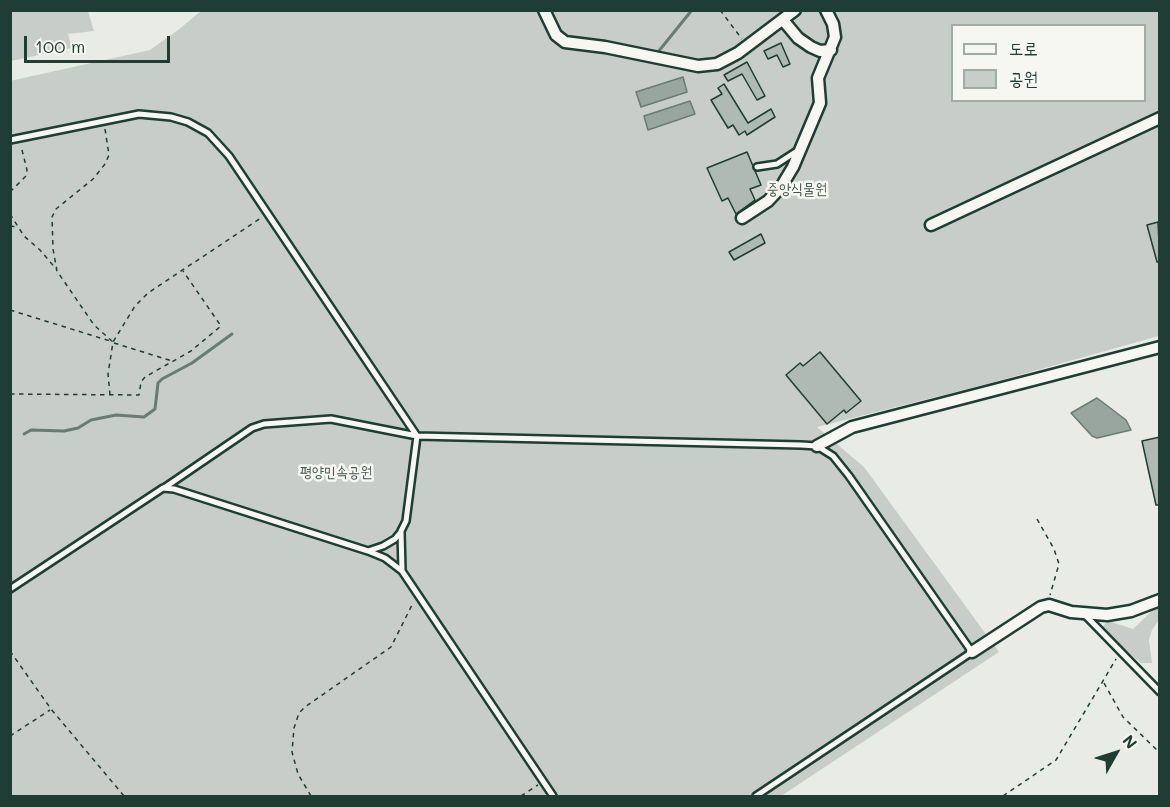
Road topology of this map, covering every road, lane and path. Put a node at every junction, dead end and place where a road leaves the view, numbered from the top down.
1 (544, 10) edge
2 (720, 10) edge
3 (795, 10) edge
4 (826, 10) edge
5 (783, 20) junction
6 (749, 46) junction
7 (831, 50) junction
8 (1160, 118) edge
9 (103, 120) junction
10 (19, 138) junction
11 (10, 140) edge
12 (800, 148) junction
13 (757, 167) dead end
14 (10, 192) edge
15 (10, 214) edge
16 (267, 214) junction
17 (742, 218) dead end
18 (931, 225) dead end
19 (10, 226) edge
20 (18, 227) junction
21 (57, 271) junction
22 (183, 271) junction
23 (10, 310) edge
24 (113, 342) junction
25 (1160, 347) edge
26 (172, 361) junction
27 (10, 394) edge
28 (110, 396) junction
29 (417, 436) junction
30 (817, 446) junction
31 (163, 488) junction
32 (1036, 519) dead end
33 (401, 531) junction
34 (368, 551) junction
35 (402, 571) junction
36 (10, 589) edge
37 (417, 595) junction
38 (1160, 600) edge
39 (1047, 605) junction
40 (1084, 614) junction
41 (10, 651) edge
42 (1120, 651) junction
43 (972, 652) junction
44 (1103, 683) junction
45 (1160, 692) edge
46 (51, 709) junction
47 (10, 736) edge
48 (1160, 753) edge
49 (543, 782) junction
50 (124, 796) edge
51 (311, 796) edge
52 (521, 796) edge
53 (553, 796) edge
54 (756, 796) edge
55 (1003, 796) edge

1 - 6 street
2 - 6 path
3 - 5 street
4 - 7 street
5 - 6 street
5 - 7 street
7 - 12 street
8 - 18 street
9 - 10 lane
9 - 16 lane
9 - 21 path
10 - 11 lane
10 - 14 path
12 - 13 lane
12 - 17 street
15 - 20 path
16 - 22 path
16 - 29 lane
19 - 20 path
20 - 21 path
21 - 24 path
22 - 24 path
22 - 26 path
23 - 24 path
24 - 26 path
24 - 28 path
25 - 30 street
26 - 28 path
27 - 28 path
29 - 30 lane
29 - 31 lane
29 - 33 lane
30 - 43 lane
31 - 34 lane
31 - 36 lane
32 - 39 path
33 - 34 lane
33 - 35 lane
34 - 35 lane
35 - 37 lane
37 - 49 lane
37 - 51 path
38 - 40 street
39 - 40 street
39 - 43 street
40 - 42 lane
41 - 46 path
42 - 44 path
42 - 45 lane
43 - 54 lane
44 - 48 path
44 - 55 path
46 - 47 path
46 - 50 path
49 - 52 path
49 - 53 lane

